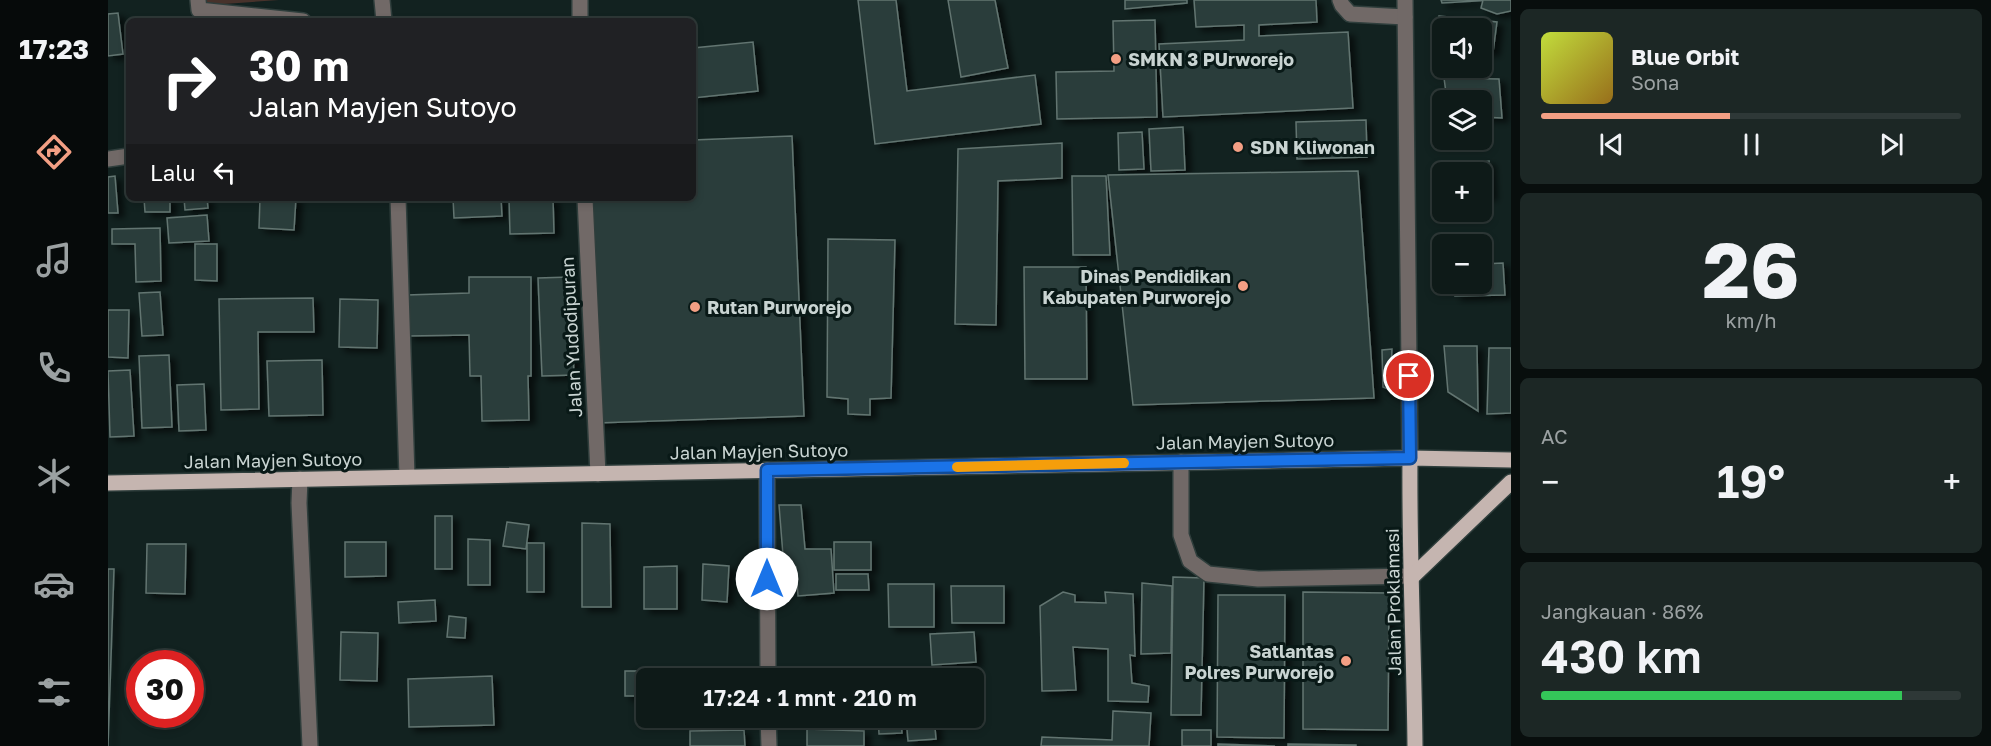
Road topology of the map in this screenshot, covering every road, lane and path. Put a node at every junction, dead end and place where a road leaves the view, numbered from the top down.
1 (382, 0) edge
2 (580, 0) edge
3 (1340, 0) edge
4 (1405, 0) edge
5 (199, 10) edge
6 (1406, 17) junction
7 (275, 18) edge
8 (384, 18) edge
9 (580, 18) edge
10 (126, 156) edge
11 (108, 159) edge
12 (398, 201) edge
13 (585, 201) edge
14 (1410, 458) junction
15 (1511, 460) edge
16 (1181, 462) junction
17 (767, 470) junction
18 (598, 474) junction
19 (407, 477) junction
20 (300, 479) junction
21 (1511, 482) edge
22 (108, 483) edge
23 (1413, 576) junction
24 (768, 668) edge
25 (768, 728) edge
26 (310, 746) edge
27 (769, 746) edge
28 (1415, 746) edge

1 - 8 street
2 - 9 street
3 - 6 street
4 - 6 street
5 - 7 street
6 - 14 street
10 - 11 street
12 - 19 street
13 - 18 street, Jalan Yudodipuran
14 - 15 main road, Jalan Mayjen Sutoyo
14 - 16 main road, Jalan Mayjen Sutoyo
14 - 23 main road, Jalan Proklamasi
16 - 17 main road, Jalan Mayjen Sutoyo
16 - 23 street
17 - 18 main road, Jalan Mayjen Sutoyo
17 - 24 street
18 - 19 main road, Jalan Mayjen Sutoyo
19 - 20 main road, Jalan Mayjen Sutoyo
20 - 22 main road, Jalan Mayjen Sutoyo
20 - 26 street
21 - 23 main road
23 - 28 main road, Jalan Proklamasi
25 - 27 street

